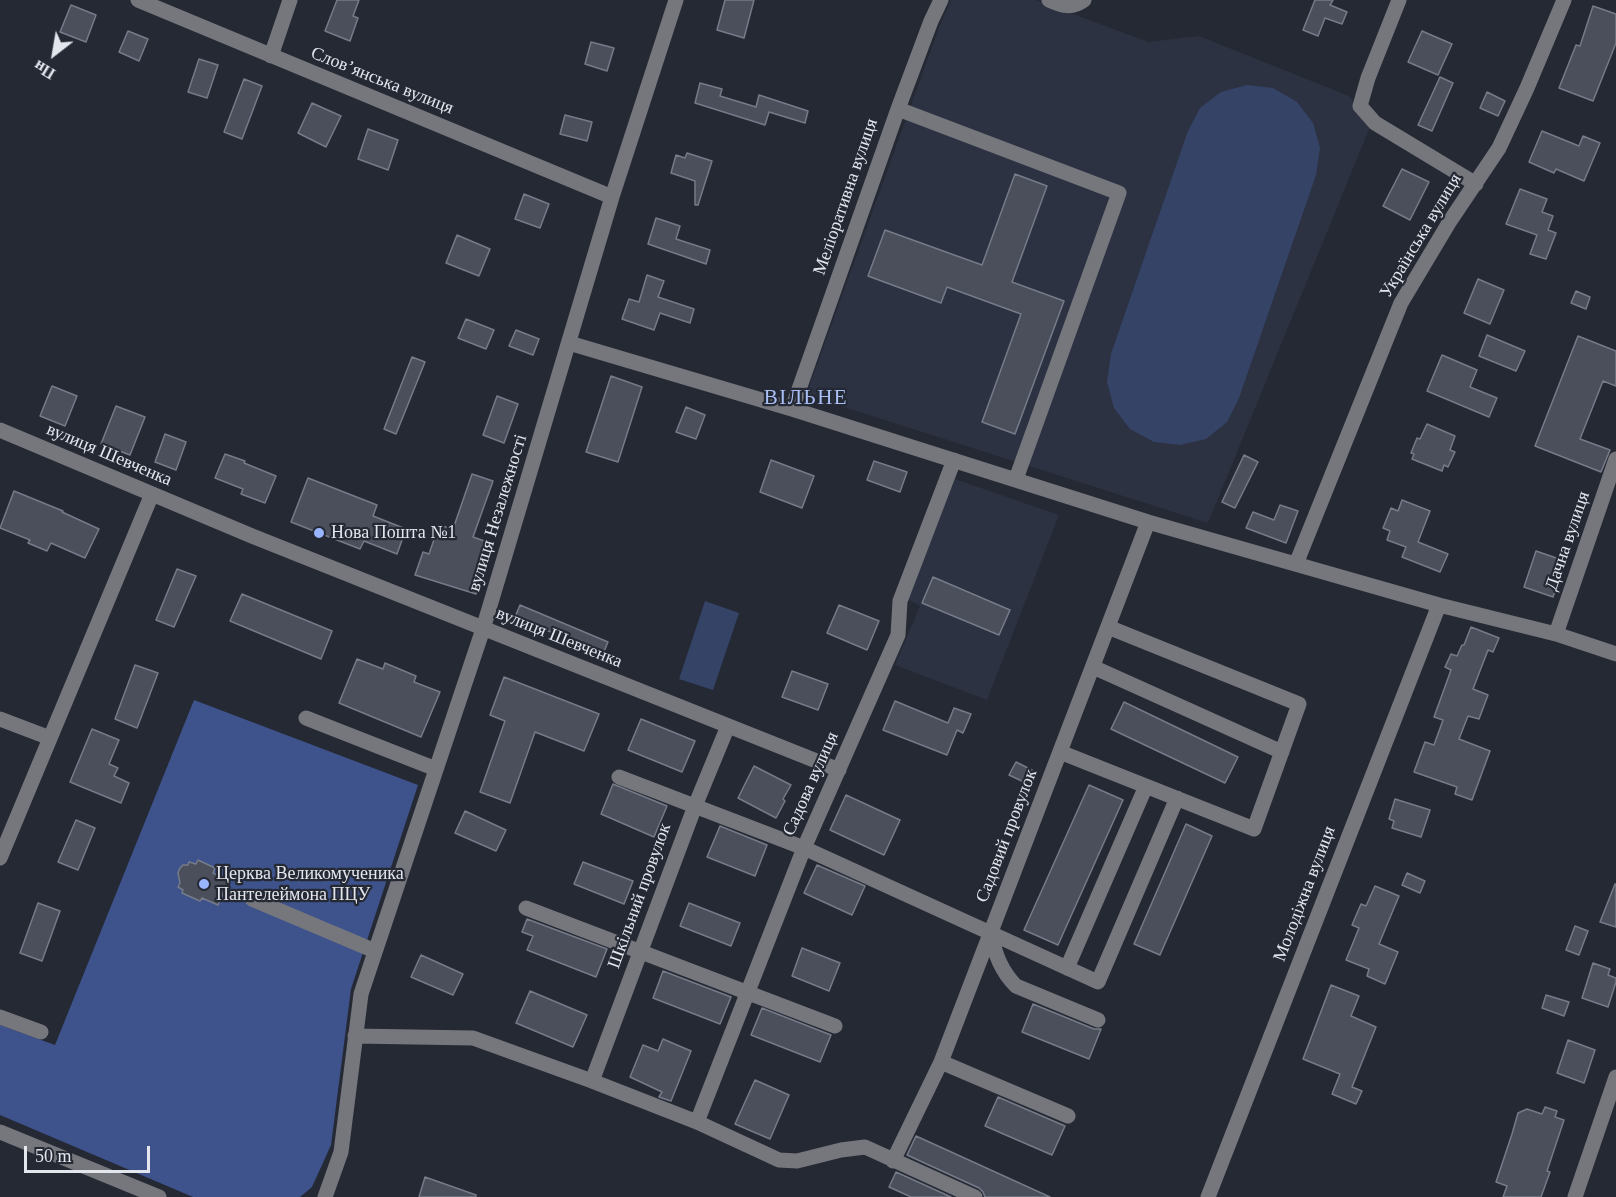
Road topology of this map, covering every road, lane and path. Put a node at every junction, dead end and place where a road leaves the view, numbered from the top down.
1 (138, 0) edge
2 (290, 0) edge
3 (676, 0) edge
4 (941, 0) edge
5 (1049, 0) edge
6 (1084, 0) edge
7 (1399, 0) edge
8 (1564, 0) edge
9 (271, 56) junction
10 (898, 109) junction
11 (1476, 184) junction
12 (612, 197) junction
13 (569, 343) junction
14 (792, 409) junction
15 (0, 430) edge
16 (1616, 459) edge
17 (954, 460) junction
18 (1016, 479) junction
19 (152, 494) junction
20 (1148, 522) junction
21 (1296, 564) junction
22 (1439, 605) junction
23 (1108, 627) junction
24 (483, 629) junction
25 (1556, 634) junction
26 (1616, 654) edge
27 (1093, 667) junction
28 (306, 718) dead end
29 (0, 720) edge
30 (728, 726) junction
31 (50, 738) junction
32 (1060, 752) junction
33 (1282, 752) junction
34 (436, 769) junction
35 (839, 770) junction
36 (619, 777) dead end
37 (1146, 786) junction
38 (1177, 798) junction
39 (695, 806) junction
40 (804, 848) junction
41 (0, 858) edge
42 (252, 899) dead end
43 (526, 909) dead end
44 (991, 934) junction
45 (375, 951) junction
46 (640, 952) junction
47 (1067, 968) junction
48 (748, 992) junction
49 (0, 1017) edge
50 (1098, 1020) dead end
51 (835, 1026) dead end
52 (40, 1032) dead end
53 (355, 1036) junction
54 (941, 1062) junction
55 (1616, 1077) edge
56 (592, 1081) junction
57 (1068, 1116) dead end
58 (697, 1122) junction
59 (0, 1132) edge
60 (893, 1161) junction
61 (159, 1197) edge
62 (325, 1197) edge
63 (975, 1197) edge
64 (1208, 1197) edge
65 (1575, 1197) edge

1 - 9 street, Словʼянська вулиця
2 - 9 street
3 - 12 street, вулиця Незалежності
4 - 10 street, Меліоративна вулиця
5 - 6 street
7 - 11 street
8 - 11 street, Українська вулиця
9 - 12 street, Словʼянська вулиця
10 - 14 street, Меліоративна вулиця
10 - 18 street
11 - 21 street, Українська вулиця
12 - 13 street, вулиця Незалежності
13 - 14 street
13 - 24 street, вулиця Незалежності
14 - 17 street
15 - 19 street, вулиця Шевченка
16 - 25 street, Дачна вулиця
17 - 18 street
17 - 35 street, Садова вулиця
18 - 20 street
19 - 24 street, вулиця Шевченка
19 - 31 street
20 - 21 street
20 - 23 street, Садовий провулок
21 - 22 street
22 - 25 street
22 - 64 street, Молодіжна вулиця
23 - 27 street, Садовий провулок
23 - 33 street
24 - 30 street, вулиця Шевченка
24 - 34 street, вулиця Незалежності
25 - 26 street
27 - 32 street, Садовий провулок
27 - 33 street
28 - 34 street
29 - 31 street
30 - 35 street, вулиця Шевченка
30 - 39 street, Шкільний провулок
31 - 41 street
32 - 37 street
32 - 44 street, Садовий провулок
33 - 38 street
34 - 45 street, вулиця Незалежності
35 - 40 street, Садова вулиця
36 - 39 street
37 - 38 street
37 - 47 street
38 - 47 street
39 - 40 street
39 - 46 street, Шкільний провулок
40 - 44 street
40 - 48 street, Садова вулиця
42 - 45 street
43 - 46 street
44 - 47 street
44 - 50 street
44 - 54 street, Садовий провулок
45 - 53 street, вулиця Незалежності
46 - 48 street
46 - 56 street, Шкільний провулок
48 - 51 street
48 - 58 street, Садова вулиця
49 - 52 street
53 - 56 street
53 - 62 street, вулиця Незалежності
54 - 57 street
54 - 60 street, Садовий провулок
55 - 65 street
56 - 58 street
58 - 60 street
59 - 61 street
60 - 63 street

